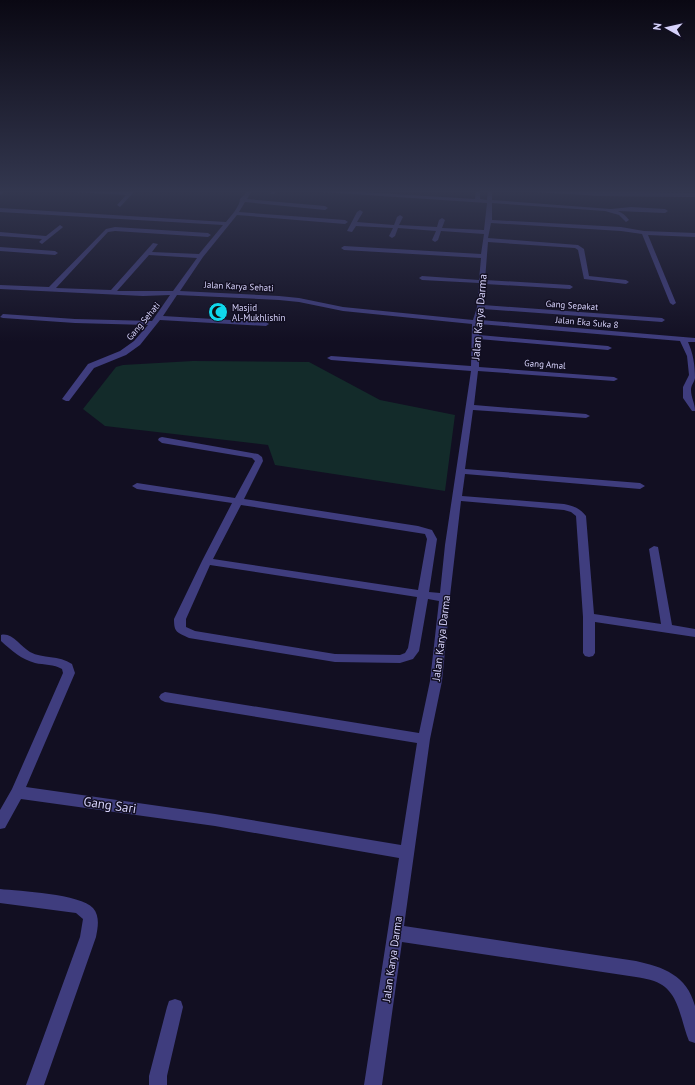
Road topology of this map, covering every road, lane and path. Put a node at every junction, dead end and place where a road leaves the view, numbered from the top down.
1 (44, 241) edge
2 (97, 241) edge
3 (213, 241) edge
4 (485, 241) edge
5 (544, 241) edge
6 (647, 241) edge
7 (41, 244) dead end
8 (155, 244) dead end
9 (344, 248) dead end
10 (0, 249) edge
11 (55, 253) dead end
12 (146, 253) junction
13 (201, 256) junction
14 (484, 256) junction
15 (422, 278) dead end
16 (483, 282) junction
17 (626, 282) dead end
18 (0, 287) edge
19 (570, 287) dead end
20 (52, 288) junction
21 (113, 292) junction
22 (176, 293) junction
23 (673, 303) dead end
24 (480, 307) junction
25 (3, 316) dead end
26 (662, 320) dead end
27 (156, 321) junction
28 (476, 321) junction
29 (266, 324) dead end
30 (476, 337) junction
31 (683, 338) junction
32 (695, 340) edge
33 (608, 348) dead end
34 (331, 358) dead end
35 (475, 369) junction
36 (614, 379) dead end
37 (66, 399) dead end
38 (470, 407) junction
39 (695, 408) edge
40 (586, 416) dead end
41 (162, 440) dead end
42 (461, 471) junction
43 (137, 486) dead end
44 (640, 486) dead end
45 (457, 498) junction
46 (237, 502) junction
47 (654, 549) dead end
48 (207, 561) junction
49 (422, 595) junction
50 (446, 598) junction
51 (589, 617) junction
52 (668, 629) junction
53 (695, 633) edge
54 (6, 638) dead end
55 (589, 653) dead end
56 (165, 697) dead end
57 (424, 739) junction
58 (17, 792) junction
59 (0, 823) edge
60 (407, 853) junction
61 (0, 896) edge
62 (396, 933) junction
63 (175, 1007) dead end
64 (695, 1035) edge
65 (35, 1085) edge
66 (158, 1085) edge
67 (373, 1085) edge

1 - 7 street
2 - 20 street
3 - 13 street, Gang Sehati
4 - 14 street, Jalan Karya Darma
5 - 17 street
6 - 23 street
8 - 12 street
9 - 14 street
10 - 11 street
12 - 13 street
12 - 21 street
13 - 22 street, Gang Sehati
14 - 16 street, Jalan Karya Darma
15 - 16 street
16 - 19 street
16 - 24 street, Jalan Karya Darma
18 - 20 street, Jalan Karya Sehati
20 - 21 street, Jalan Karya Sehati
21 - 22 street, Jalan Karya Sehati
22 - 27 street, Gang Sehati
22 - 28 street, Jalan Karya Sehati
24 - 26 street, Gang Sepakat
24 - 28 street, Jalan Karya Darma
25 - 27 street
27 - 29 street
27 - 37 street, Gang Sehati
28 - 30 street, Jalan Karya Darma
28 - 31 street, Jalan Eka Suka 8
30 - 33 street
30 - 35 street, Jalan Karya Darma
31 - 32 street, Jalan Eka Suka 8
31 - 39 street
34 - 35 street, Gang Amal
35 - 36 street, Gang Amal
35 - 38 street, Jalan Karya Darma
38 - 40 street
38 - 42 street, Jalan Karya Darma
41 - 46 street
42 - 44 street
42 - 45 street, Jalan Karya Darma
43 - 46 street
45 - 50 street, Jalan Karya Darma
45 - 51 street
46 - 48 street
46 - 49 street
47 - 52 street
48 - 49 street
48 - 49 street
49 - 50 street
50 - 57 street, Jalan Karya Darma
51 - 52 street
51 - 55 street
52 - 53 street
54 - 58 street
56 - 57 street
57 - 60 street, Jalan Karya Darma
58 - 59 street
58 - 60 street, Gang Sari
60 - 62 street, Jalan Karya Darma
61 - 65 street
62 - 64 street
62 - 67 street, Jalan Karya Darma
63 - 66 street

